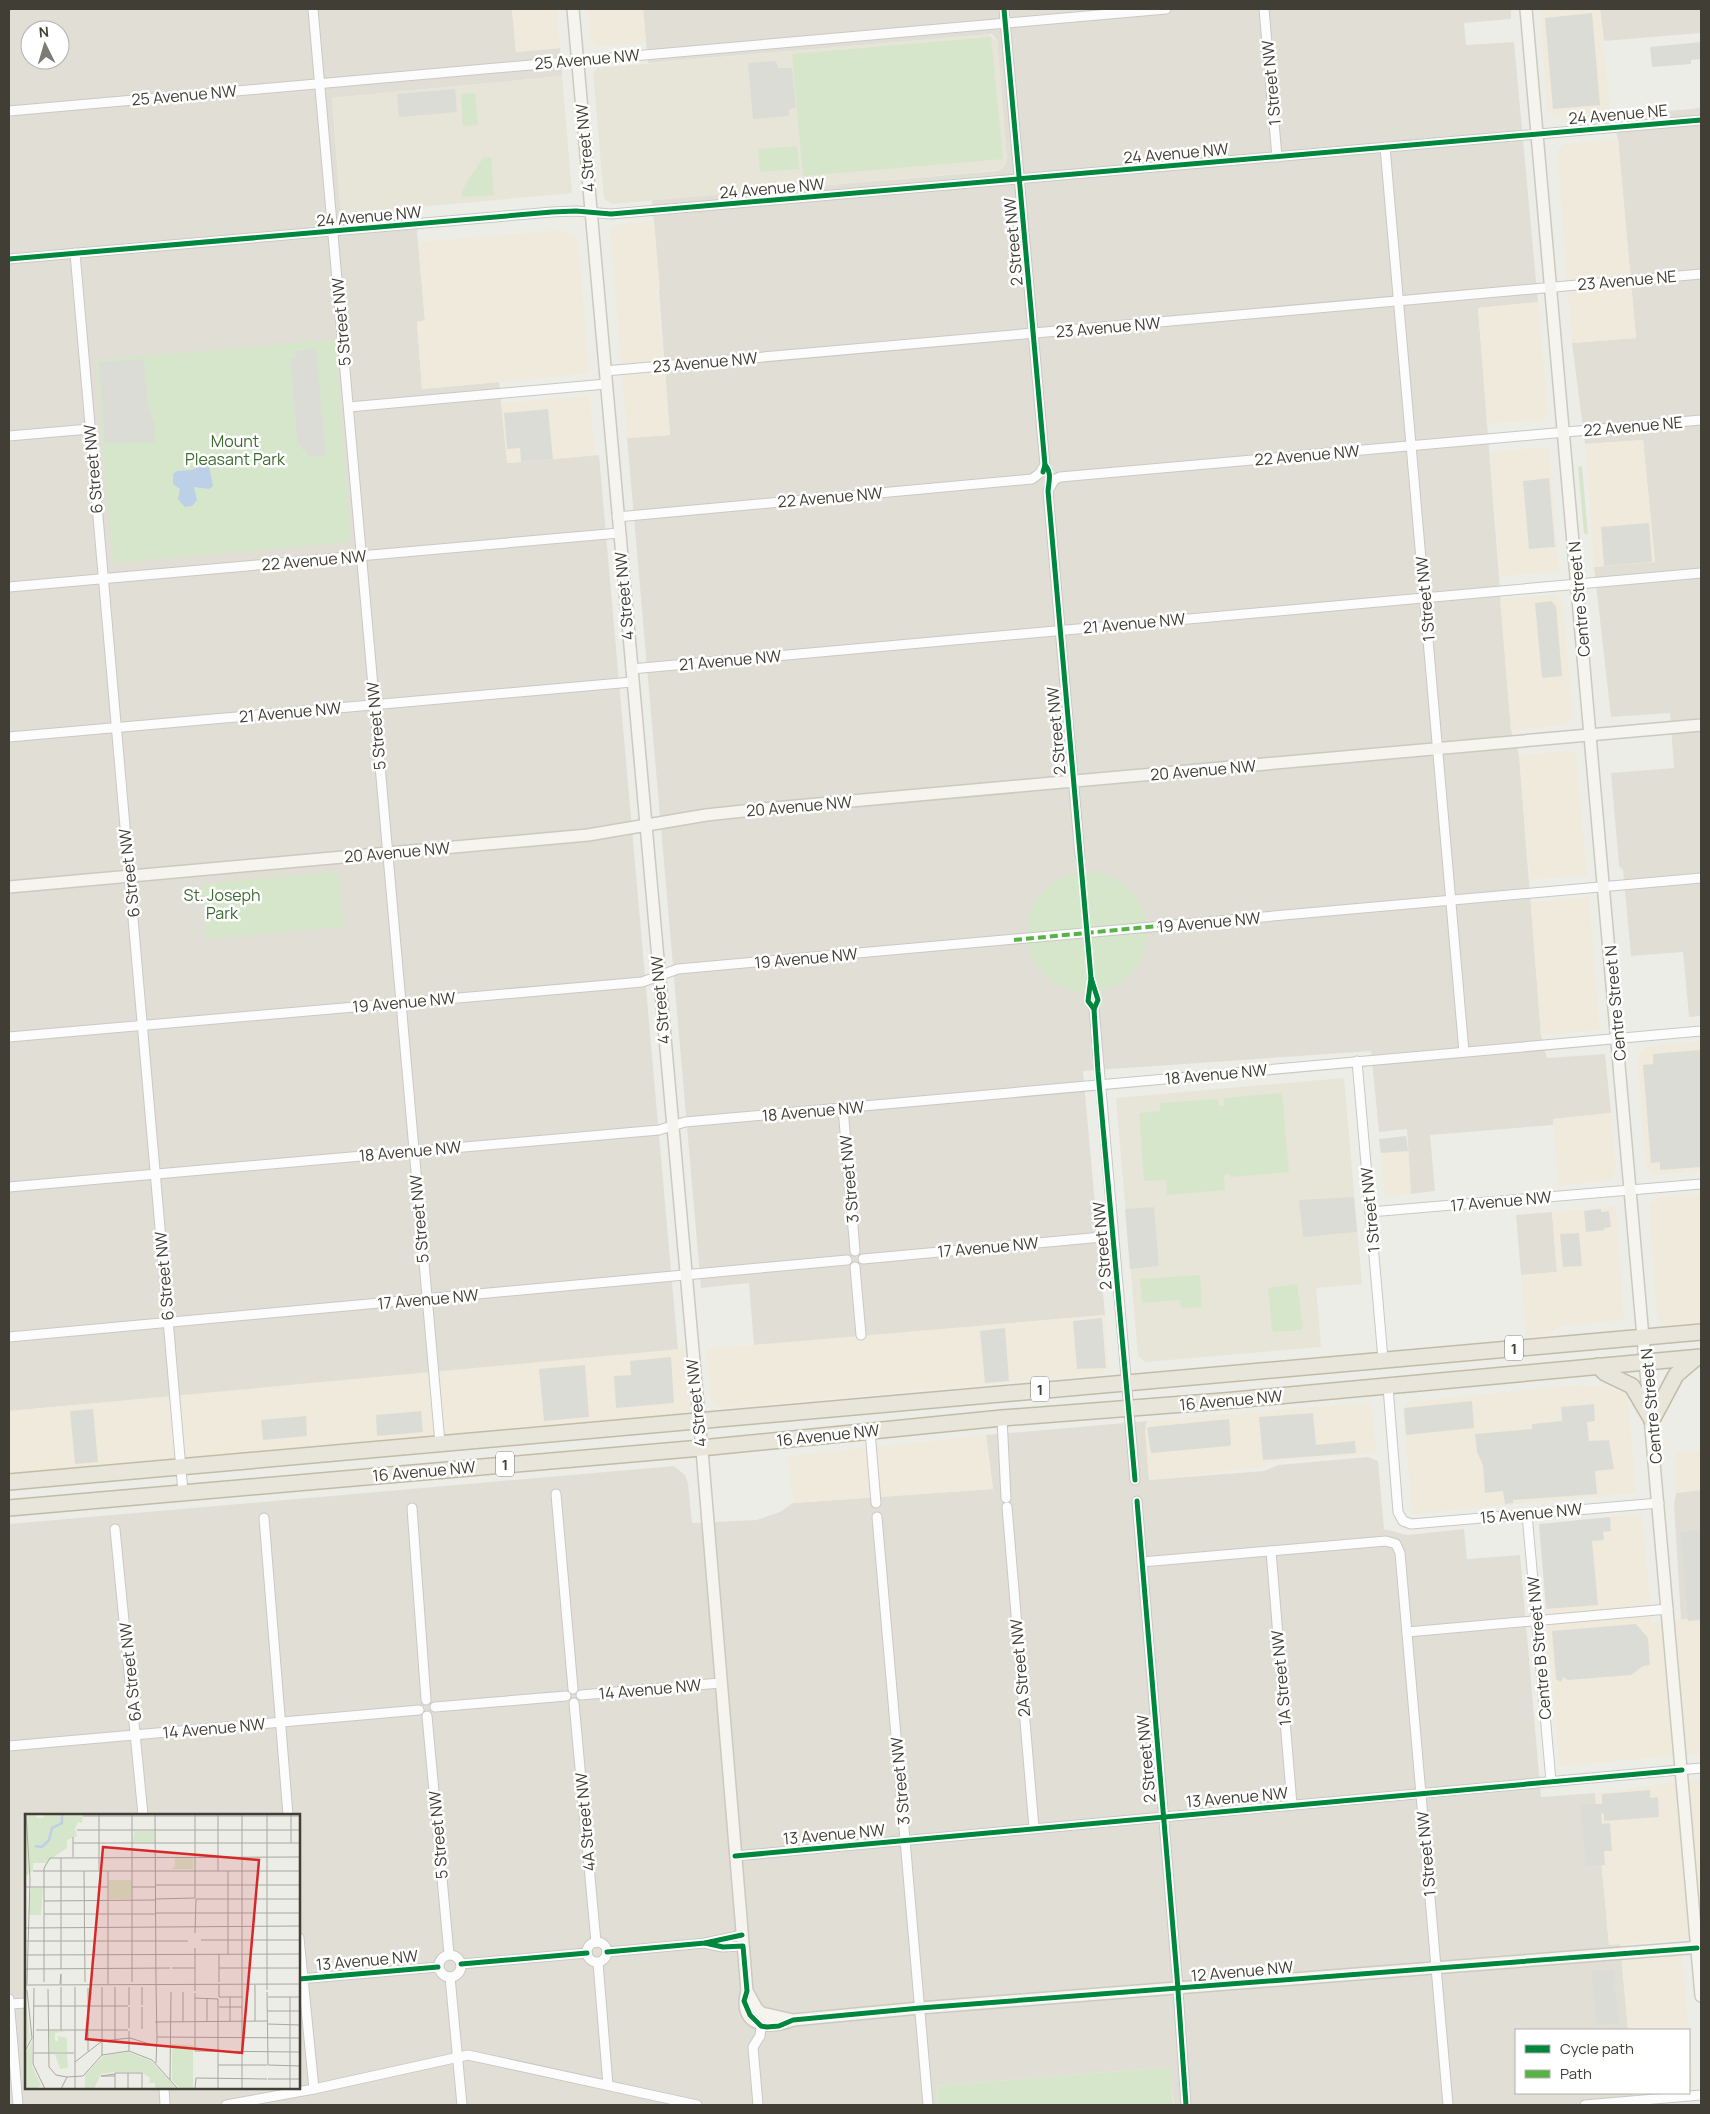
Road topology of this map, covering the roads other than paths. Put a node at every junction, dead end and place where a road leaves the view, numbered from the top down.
1 (313, 9) edge
2 (573, 9) edge
3 (1004, 9) edge
4 (1166, 9) edge
5 (1264, 9) edge
6 (1526, 9) edge
7 (1006, 23) junction
8 (578, 60) junction
9 (320, 83) junction
10 (9, 111) edge
11 (1701, 120) edge
12 (1538, 134) junction
13 (1385, 147) junction
14 (1277, 157) junction
15 (1020, 179) junction
16 (591, 212) junction
17 (332, 231) junction
18 (75, 253) junction
19 (9, 259) edge
20 (1701, 274) edge
21 (1552, 287) junction
22 (1398, 301) junction
23 (1033, 333) junction
24 (605, 371) junction
25 (606, 384) junction
26 (349, 407) junction
27 (1701, 420) edge
28 (90, 429) junction
29 (1564, 432) junction
30 (9, 436) edge
31 (1411, 446) junction
32 (1040, 473) joint
33 (1052, 483) joint
34 (618, 517) junction
35 (619, 533) junction
36 (360, 556) junction
37 (1701, 573) edge
38 (103, 580) junction
39 (1577, 584) junction
40 (9, 587) edge
41 (1424, 598) junction
42 (1060, 630) junction
43 (631, 669) junction
44 (632, 682) junction
45 (374, 705) junction
46 (1701, 725) edge
47 (116, 727) junction
48 (1591, 734) junction
49 (9, 737) edge
50 (1438, 748) junction
51 (1073, 782) junction
52 (645, 824) junction
53 (387, 853) junction
54 (1080, 856) dead end
55 (130, 876) junction
56 (1701, 878) edge
57 (9, 887) edge
58 (1605, 887) junction
59 (1451, 900) junction
60 (658, 977) junction
61 (400, 1002) junction
62 (1094, 1009) dead end
63 (144, 1026) junction
64 (1701, 1031) edge
65 (9, 1037) edge
66 (1618, 1038) junction
67 (1464, 1052) junction
68 (1357, 1061) junction
69 (1099, 1084) junction
70 (843, 1108) junction
71 (672, 1126) junction
72 (413, 1150) junction
73 (156, 1174) junction
74 (1701, 1184) edge
75 (9, 1187) edge
76 (1631, 1190) junction
77 (1370, 1212) junction
78 (1113, 1236) junction
79 (854, 1251) junction
80 (863, 1259) junction
81 (851, 1264) junction
82 (685, 1275) junction
83 (426, 1299) junction
84 (168, 1322) junction
85 (1701, 1332) edge
86 (861, 1335) dead end
87 (9, 1336) edge
88 (1645, 1337) junction
89 (1698, 1358) edge
90 (1383, 1359) junction
91 (1647, 1362) junction
92 (1598, 1366) junction
93 (1126, 1382) junction
94 (1388, 1387) junction
95 (1129, 1409) junction
96 (1002, 1418) junction
97 (698, 1420) junction
98 (1652, 1420) junction
99 (870, 1431) junction
100 (440, 1443) junction
101 (701, 1448) junction
102 (180, 1466) junction
103 (1136, 1480) dead end
104 (9, 1482) edge
105 (183, 1492) junction
106 (556, 1494) dead end
107 (1137, 1501) dead end
108 (876, 1503) dead end
109 (1659, 1503) junction
110 (9, 1508) edge
111 (412, 1508) dead end
112 (1528, 1514) junction
113 (877, 1517) dead end
114 (264, 1518) dead end
115 (115, 1529) dead end
116 (1271, 1551) junction
117 (1142, 1562) junction
118 (1668, 1609) junction
119 (1537, 1620) junction
120 (1407, 1632) junction
121 (720, 1682) junction
122 (573, 1688) junction
123 (581, 1695) junction
124 (566, 1696) junction
125 (426, 1700) junction
126 (574, 1703) junction
127 (435, 1708) junction
128 (419, 1710) junction
129 (427, 1716) junction
130 (280, 1722) junction
131 (136, 1735) junction
132 (9, 1746) edge
133 (1701, 1768) edge
134 (1682, 1770) junction
135 (1550, 1782) junction
136 (1421, 1793) junction
137 (1292, 1805) junction
138 (143, 1814) edge
139 (288, 1814) edge
140 (1163, 1816) junction
141 (1034, 1828) junction
142 (905, 1840) junction
143 (735, 1856) junction
144 (742, 1941) junction
145 (596, 1942) junction
146 (1699, 1947) edge
147 (607, 1952) junction
148 (587, 1953) junction
149 (449, 1954) junction
150 (300, 1958) edge
151 (598, 1963) junction
152 (461, 1964) junction
153 (438, 1966) junction
154 (1436, 1969) junction
155 (450, 1977) junction
156 (301, 1979) edge
157 (1178, 1989) junction
158 (747, 1991) junction
159 (1701, 1996) edge
160 (9, 1999) edge
161 (25, 2003) edge
162 (9, 2004) edge
163 (920, 2008) junction
164 (762, 2013) joint
165 (792, 2020) junction
166 (761, 2026) junction
167 (458, 2057) junction
168 (608, 2085) junction
169 (164, 2089) edge
170 (314, 2089) junction
171 (1701, 2095) edge
172 (18, 2105) edge
173 (165, 2105) edge
174 (226, 2105) edge
175 (462, 2105) edge
176 (697, 2105) edge
177 (758, 2105) edge
178 (928, 2105) edge
179 (1186, 2105) edge
180 (1448, 2105) edge
181 (1584, 2105) edge

1 - 9 street, 5 Street NW
2 - 8 main road, 4 Street NW
3 - 7 street, 2 Street NW
4 - 7 street, 25 Avenue NW
5 - 14 street, 1 Street NW
6 - 12 main road, Centre Street N
7 - 8 street, 25 Avenue NW
7 - 15 street, 2 Street NW
8 - 9 street, 25 Avenue NW
8 - 16 main road, 4 Street NW
9 - 10 street, 25 Avenue NW
9 - 17 street, 5 Street NW
11 - 12 street, 24 Avenue NE
12 - 13 street, 24 Avenue NW
12 - 21 main road, Centre Street N
13 - 14 street, 24 Avenue NW
13 - 22 street, 1 Street NW
14 - 15 street, 24 Avenue NW
15 - 16 street, 24 Avenue NW
15 - 23 street, 2 Street NW
16 - 17 street, 24 Avenue NW
16 - 24 main road, 4 Street NW
17 - 18 street, 24 Avenue NW
17 - 26 street, 5 Street NW
18 - 19 street, 24 Avenue NW
18 - 28 street, 6 Street NW
20 - 21 street, 23 Avenue NE
21 - 22 street, 23 Avenue NW
21 - 29 main road, Centre Street N
22 - 23 street, 23 Avenue NW
22 - 31 street, 1 Street NW
23 - 24 street, 23 Avenue NW
23 - 32 street, 2 Street NW
24 - 25 main road, 4 Street NW
25 - 26 street
25 - 34 main road, 4 Street NW
26 - 36 street, 5 Street NW
27 - 29 street, 22 Avenue NE
28 - 30 street
28 - 38 street, 6 Street NW
29 - 31 street, 22 Avenue NW
29 - 39 main road, Centre Street N
31 - 33 street, 22 Avenue NW
31 - 41 street, 1 Street NW
32 - 34 street, 22 Avenue NW
33 - 42 street, 2 Street NW
34 - 35 main road, 4 Street NW
35 - 36 street, 22 Avenue NW
35 - 43 main road, 4 Street NW
36 - 38 street, 22 Avenue NW
36 - 45 street, 5 Street NW
37 - 39 street, 21 Avenue NW
38 - 40 street, 22 Avenue NW
38 - 47 street, 6 Street NW
39 - 41 street, 21 Avenue NW
39 - 48 main road, Centre Street N
41 - 42 street, 21 Avenue NW
41 - 50 street, 1 Street NW
42 - 43 street, 21 Avenue NW
42 - 51 street, 2 Street NW
43 - 44 main road, 4 Street NW
44 - 45 street, 21 Avenue NW
44 - 52 main road, 4 Street NW
45 - 47 street, 21 Avenue NW
45 - 53 street, 5 Street NW
46 - 48 main road, 20 Avenue NW
47 - 49 street, 21 Avenue NW
47 - 55 street, 6 Street NW
48 - 50 main road, 20 Avenue NW
48 - 58 main road, Centre Street N
50 - 51 main road, 20 Avenue NW
50 - 59 street, 1 Street NW
51 - 52 main road, 20 Avenue NW
51 - 54 street, 2 Street NW
52 - 53 main road, 20 Avenue NW
52 - 60 main road, 4 Street NW
53 - 55 main road, 20 Avenue NW
53 - 61 street, 5 Street NW
55 - 57 main road, 20 Avenue NW
55 - 63 street, 6 Street NW
56 - 58 street, 19 Avenue NW
58 - 59 street, 19 Avenue NW
58 - 66 main road, Centre Street N
59 - 60 street, 19 Avenue NW
59 - 67 street, 1 Street NW
60 - 61 street, 19 Avenue NW
60 - 71 main road, 4 Street NW
61 - 63 street, 19 Avenue NW
61 - 72 street, 5 Street NW
62 - 69 street, 2 Street NW
63 - 65 street, 19 Avenue NW
63 - 73 street, 6 Street NW
64 - 66 street, 18 Avenue NW
66 - 67 street, 18 Avenue NW
66 - 76 main road, Centre Street N
67 - 68 street, 18 Avenue NW
68 - 69 street, 18 Avenue NW
68 - 77 street, 1 Street NW
69 - 70 street, 18 Avenue NW
69 - 78 street, 2 Street NW
70 - 71 street, 18 Avenue NW
70 - 79 street, 3 Street NW
71 - 72 street, 18 Avenue NW
71 - 82 main road, 4 Street NW
72 - 73 street, 18 Avenue NW
72 - 83 street, 5 Street NW
73 - 75 street, 18 Avenue NW
73 - 84 street, 6 Street NW
74 - 76 street, 17 Avenue NW
76 - 77 street, 17 Avenue NW
76 - 88 main road, Centre Street N
77 - 90 street, 1 Street NW
78 - 80 street, 17 Avenue NW
78 - 93 street, 2 Street NW
79 - 80 street
79 - 81 street
80 - 81 street
81 - 82 street, 17 Avenue NW
81 - 86 street
82 - 83 street, 17 Avenue NW
82 - 97 main road, 4 Street NW
83 - 84 street, 17 Avenue NW
83 - 100 street, 5 Street NW
84 - 87 street, 17 Avenue NW
84 - 102 street, 6 Street NW
85 - 88 highway, 1
88 - 90 highway, 16 Avenue NW / 1
88 - 91 main road, Centre Street N
89 - 91 highway, 1
89 - 98 highway
90 - 93 highway, 16 Avenue NW / 1
91 - 92 highway, 16 Avenue NW / 1
91 - 98 main road, Centre Street N
92 - 94 highway, 16 Avenue NW / 1
92 - 98 highway
93 - 95 street, 2 Street NW
93 - 97 highway, 16 Avenue NW / 1
94 - 95 highway, 16 Avenue NW / 1
94 - 112 street, 15 Avenue NW
95 - 96 highway, 16 Avenue NW / 1
95 - 103 street, 2 Street NW
96 - 99 highway, 16 Avenue NW / 1
96 - 141 street, 2A Street NW
97 - 100 highway, 16 Avenue NW / 1
97 - 101 main road, 4 Street NW
98 - 109 main road, Centre Street N
99 - 101 highway, 16 Avenue NW / 1
99 - 108 street
100 - 102 highway, 16 Avenue NW / 1
101 - 105 highway, 16 Avenue NW / 1
101 - 121 main road, 4 Street NW
102 - 104 highway, 16 Avenue NW / 1
102 - 105 street, 6 Street NW
105 - 110 highway, 16 Avenue NW / 1
106 - 122 street
107 - 117 street, 2 Street NW
109 - 112 street, 15 Avenue NW
109 - 118 main road, Centre Street N
111 - 125 street
112 - 119 street, Centre B Street NW
113 - 142 street, 3 Street NW
114 - 130 street
115 - 131 street, 6A Street NW
116 - 117 street
116 - 120 street, 1 Street NW
116 - 137 street, 1A Street NW
117 - 140 street, 2 Street NW
118 - 119 street
118 - 134 main road, Centre Street N
119 - 120 street
119 - 135 street, Centre B Street NW
120 - 136 street, 1 Street NW
121 - 123 street, 14 Avenue NW
121 - 143 main road, 4 Street NW
122 - 123 street
122 - 124 street
123 - 126 street
124 - 126 street
124 - 127 street
125 - 127 street
125 - 128 street
126 - 145 street, 4A Street NW
127 - 129 street
128 - 129 street
128 - 130 street, 14 Avenue NW
129 - 149 street, 5 Street NW
130 - 131 street, 14 Avenue NW
130 - 139 street
131 - 132 street, 14 Avenue NW
131 - 138 street, 6A Street NW
133 - 134 street, 13 Avenue NW
134 - 135 street, 13 Avenue NW
134 - 146 main road, Centre Street N
135 - 136 street, 13 Avenue NW
136 - 137 street, 13 Avenue NW
136 - 154 street, 1 Street NW
137 - 140 street, 13 Avenue NW
140 - 141 street, 13 Avenue NW
140 - 157 street, 2 Street NW
141 - 142 street, 13 Avenue NW
142 - 143 street, 13 Avenue NW
142 - 163 street, 3 Street NW
143 - 144 main road, 4 Street NW
144 - 147 street
144 - 158 main road, 4 Street NW
145 - 147 street
145 - 148 street
146 - 154 main road, 12 Avenue NW
146 - 159 main road, Centre Street N
147 - 151 street
148 - 151 street
148 - 152 street
149 - 152 street
149 - 153 street
150 - 156 street
151 - 168 street
152 - 155 street
153 - 155 street
153 - 156 street, 13 Avenue NW
154 - 157 main road, 12 Avenue NW
154 - 180 street, 1 Street NW
155 - 167 street
156 - 170 street
157 - 163 main road, 12 Avenue NW
157 - 179 street, 2 Street NW
158 - 164 main road, 4 Street NW
158 - 166 main road, 4 Street NW
160 - 162 street
161 - 162 street
162 - 172 street
163 - 165 main road, 12 Avenue NW
163 - 178 street, 3 Street NW
164 - 165 main road, 12 Avenue NW
165 - 166 main road, 12 Avenue NW
166 - 177 street
167 - 168 street
167 - 170 street
167 - 175 street
168 - 176 street
169 - 173 street
170 - 174 street
171 - 181 street

